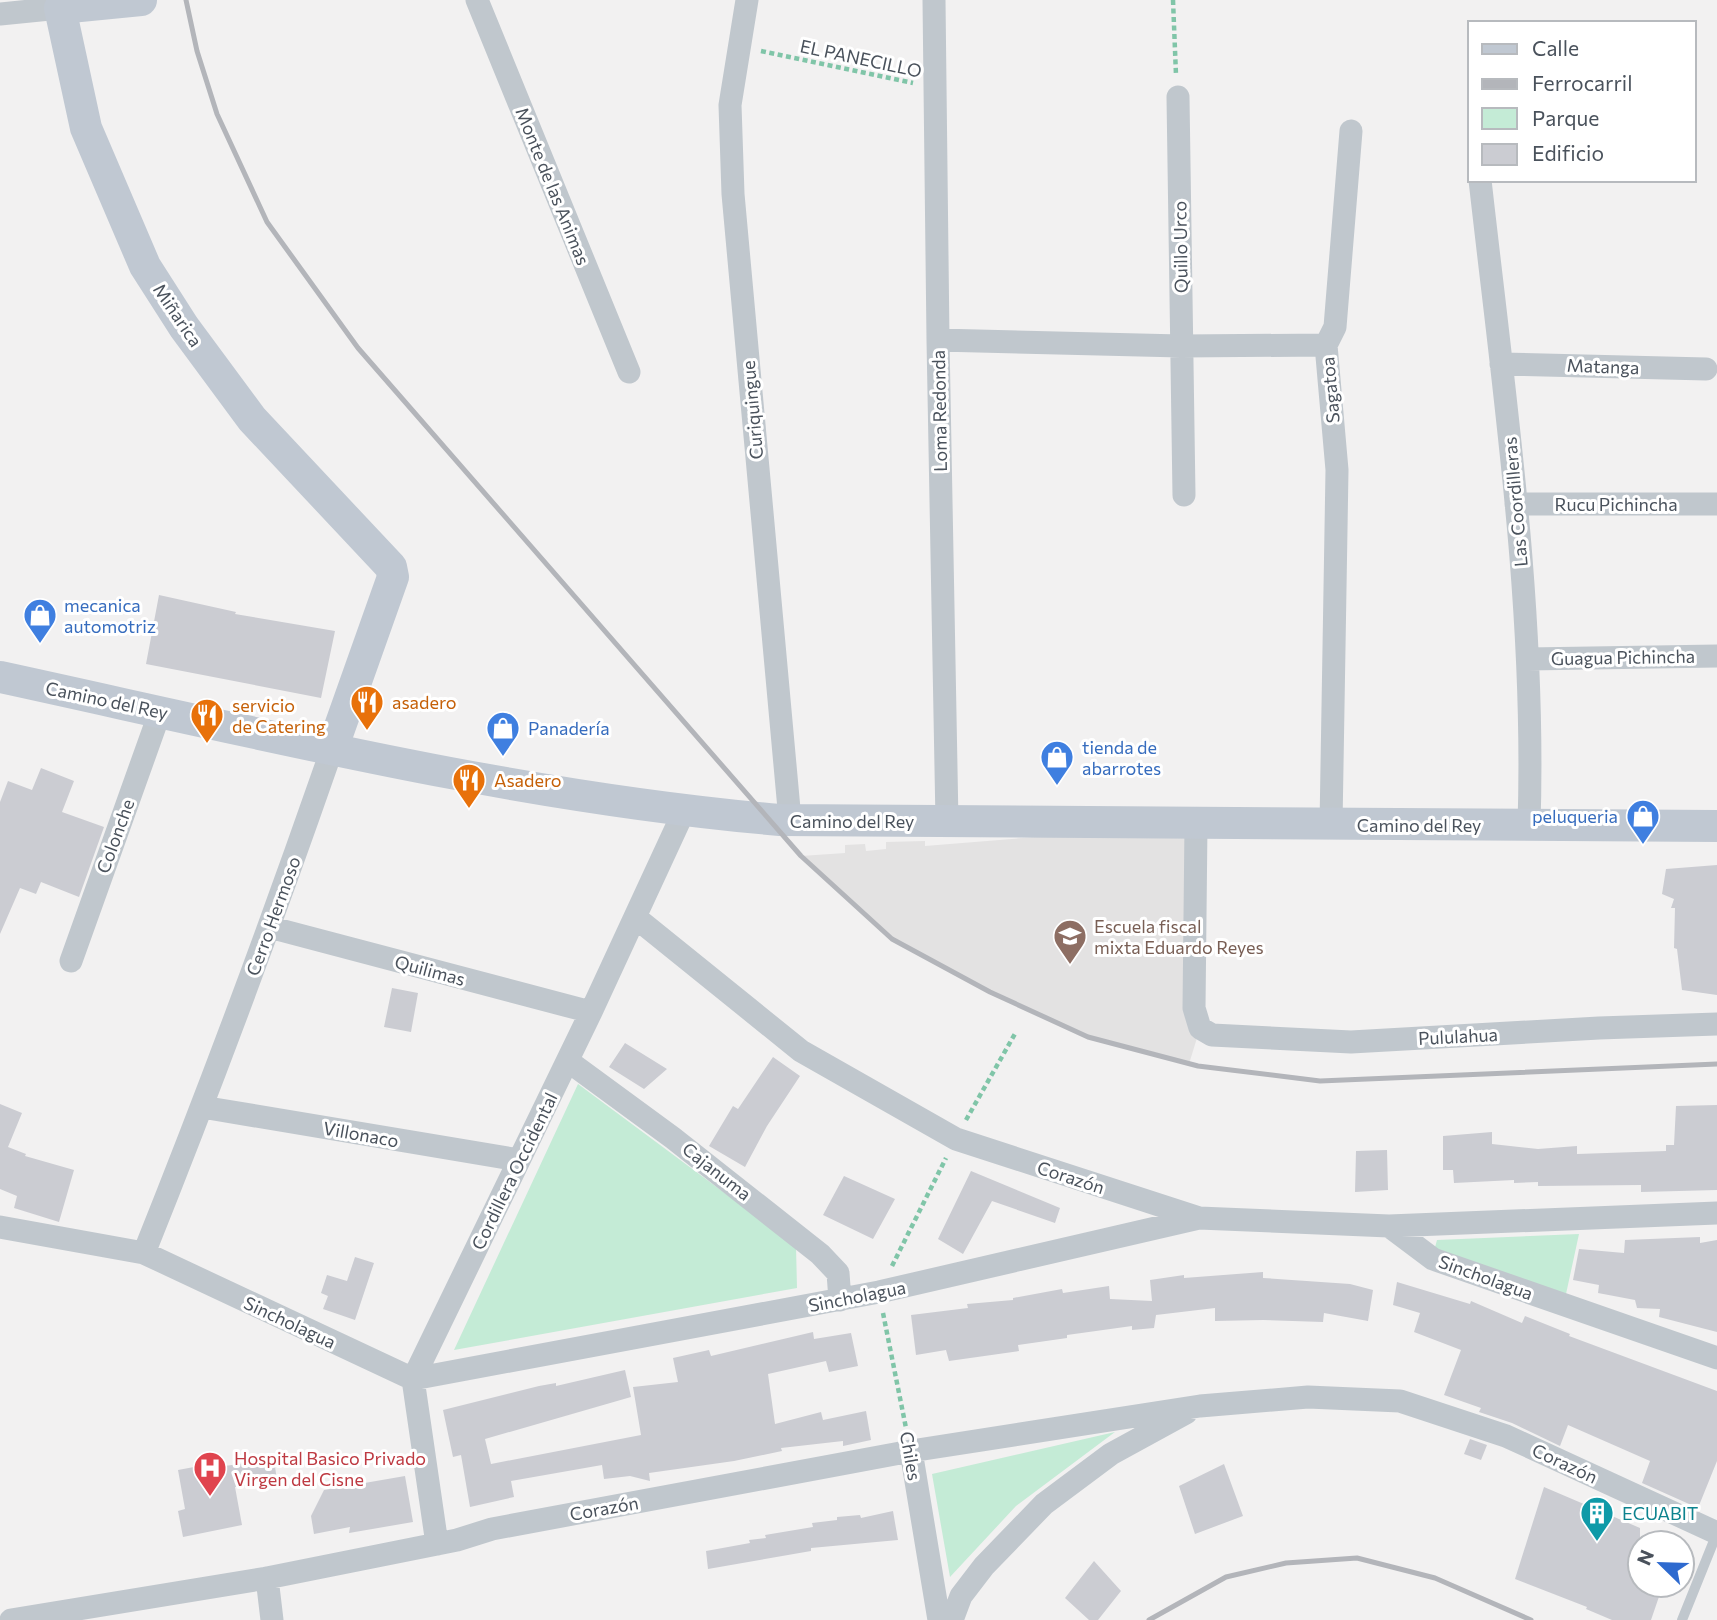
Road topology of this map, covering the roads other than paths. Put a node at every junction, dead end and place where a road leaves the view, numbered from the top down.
1 (141, 0) edge
2 (477, 0) edge
3 (747, 0) edge
4 (934, 0) edge
5 (59, 4) edge
6 (0, 14) edge
7 (1178, 97) road end
8 (1351, 131) dead end
9 (1480, 182) edge
10 (938, 340) junction
11 (1326, 345) junction
12 (1181, 346) junction
13 (1501, 363) junction
14 (1706, 369) dead end
15 (629, 372) dead end
16 (1184, 495) dead end
17 (1516, 504) junction
18 (1717, 504) edge
19 (393, 577) joint
20 (1717, 656) edge
21 (1528, 659) junction
22 (0, 677) edge
23 (160, 712) junction
24 (332, 749) junction
25 (684, 811) junction
26 (774, 820) junction
27 (947, 822) junction
28 (1196, 824) junction
29 (1331, 825) junction
30 (1529, 825) junction
31 (1717, 826) edge
32 (635, 917) junction
33 (270, 928) junction
34 (71, 961) dead end
35 (591, 1012) junction
36 (1717, 1024) edge
37 (568, 1061) junction
38 (202, 1107) junction
39 (519, 1160) junction
40 (1717, 1213) edge
41 (1199, 1218) junction
42 (1389, 1226) junction
43 (0, 1227) edge
44 (144, 1253) junction
45 (840, 1300) junction
46 (1717, 1357) edge
47 (413, 1379) junction
48 (1200, 1405) junction
49 (911, 1451) junction
50 (1717, 1533) edge
51 (437, 1544) junction
52 (267, 1578) junction
53 (11, 1620) edge
54 (272, 1620) edge
55 (939, 1620) edge
56 (952, 1620) edge
57 (1682, 1620) edge

1 - 5 street
2 - 15 street, Monte de las Animas
3 - 26 street, Curiquingue
4 - 10 street, Loma Redonda
5 - 6 street
5 - 19 street, Miñarica
7 - 12 street, Quillo Urco
8 - 11 street
9 - 13 street, Las Coordilleras
10 - 12 street, Sagatoa
10 - 27 street, Loma Redonda
11 - 12 street, Sagatoa
11 - 29 street, Sagatoa
12 - 16 street, Quillo Urco
13 - 14 street, Matanga
13 - 17 street, Las Coordilleras
17 - 18 street, Rucu Pichincha
17 - 21 street, Las Coordilleras
19 - 24 street, Cerro Hermoso
20 - 21 street, Guagua Pichincha
21 - 30 street, Las Coordilleras
22 - 23 street, Camino del Rey
23 - 24 street, Camino del Rey
23 - 34 street, Colonche
24 - 25 street, Camino del Rey
24 - 33 street, Cerro Hermoso
25 - 26 street, Camino del Rey
25 - 32 street, Cordillera Occidental
26 - 27 street, Camino del Rey
27 - 28 street, Camino del Rey
28 - 29 street, Camino del Rey
28 - 36 street, Pululahua
29 - 30 street, Camino del Rey
30 - 31 street, Camino del Rey
32 - 35 street, Cordillera Occidental
32 - 41 street, Corazón
33 - 35 street, Quilimas
33 - 38 street, Cerro Hermoso
35 - 37 street, Cordillera Occidental
37 - 39 street, Cordillera Occidental
37 - 45 street, Cajanuma
38 - 39 street, Villonaco
38 - 44 street, Cerro Hermoso
39 - 47 street, Cordillera Occidental
40 - 42 street
41 - 42 street, Sincholagua
41 - 45 street, Sincholagua
42 - 46 street, Sincholagua
43 - 44 street, Sincholagua
44 - 47 street, Sincholagua
45 - 47 street, Sincholagua
47 - 51 street
48 - 49 street, Corazón
48 - 50 street, Corazón
48 - 56 street, Corazón
49 - 51 street, Corazón
49 - 55 street, Chiles
50 - 57 lane
51 - 52 street, Corazón
52 - 53 street, Corazón
52 - 54 street

